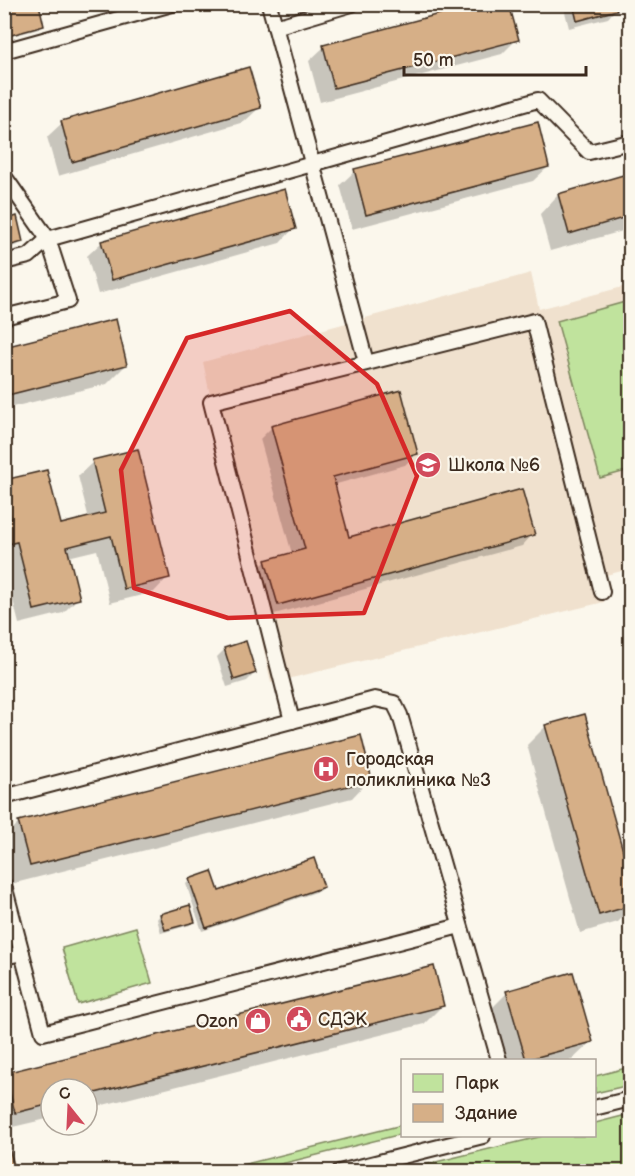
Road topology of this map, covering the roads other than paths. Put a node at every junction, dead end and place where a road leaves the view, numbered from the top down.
1 (172, 4) edge
2 (269, 4) edge
3 (352, 4) edge
4 (275, 27) junction
5 (4, 51) edge
6 (630, 142) edge
7 (312, 164) junction
8 (4, 176) edge
9 (48, 239) junction
10 (4, 262) edge
11 (4, 317) edge
12 (366, 362) junction
13 (602, 592) dead end
14 (292, 722) junction
15 (4, 797) edge
16 (4, 885) edge
17 (460, 926) junction
18 (22, 953) junction
19 (4, 957) edge
20 (499, 1059) edge
21 (630, 1099) edge
22 (596, 1108) edge
23 (479, 1137) edge
24 (339, 1172) edge

1 - 5 lane
2 - 4 lane
3 - 4 lane
4 - 7 lane
6 - 7 lane
7 - 9 lane
7 - 12 lane
8 - 9 lane
9 - 10 lane
9 - 11 lane
12 - 13 lane
12 - 14 lane
14 - 15 lane
14 - 17 lane
16 - 18 lane
17 - 18 lane
17 - 20 lane
18 - 19 lane
21 - 22 lane
23 - 24 lane

